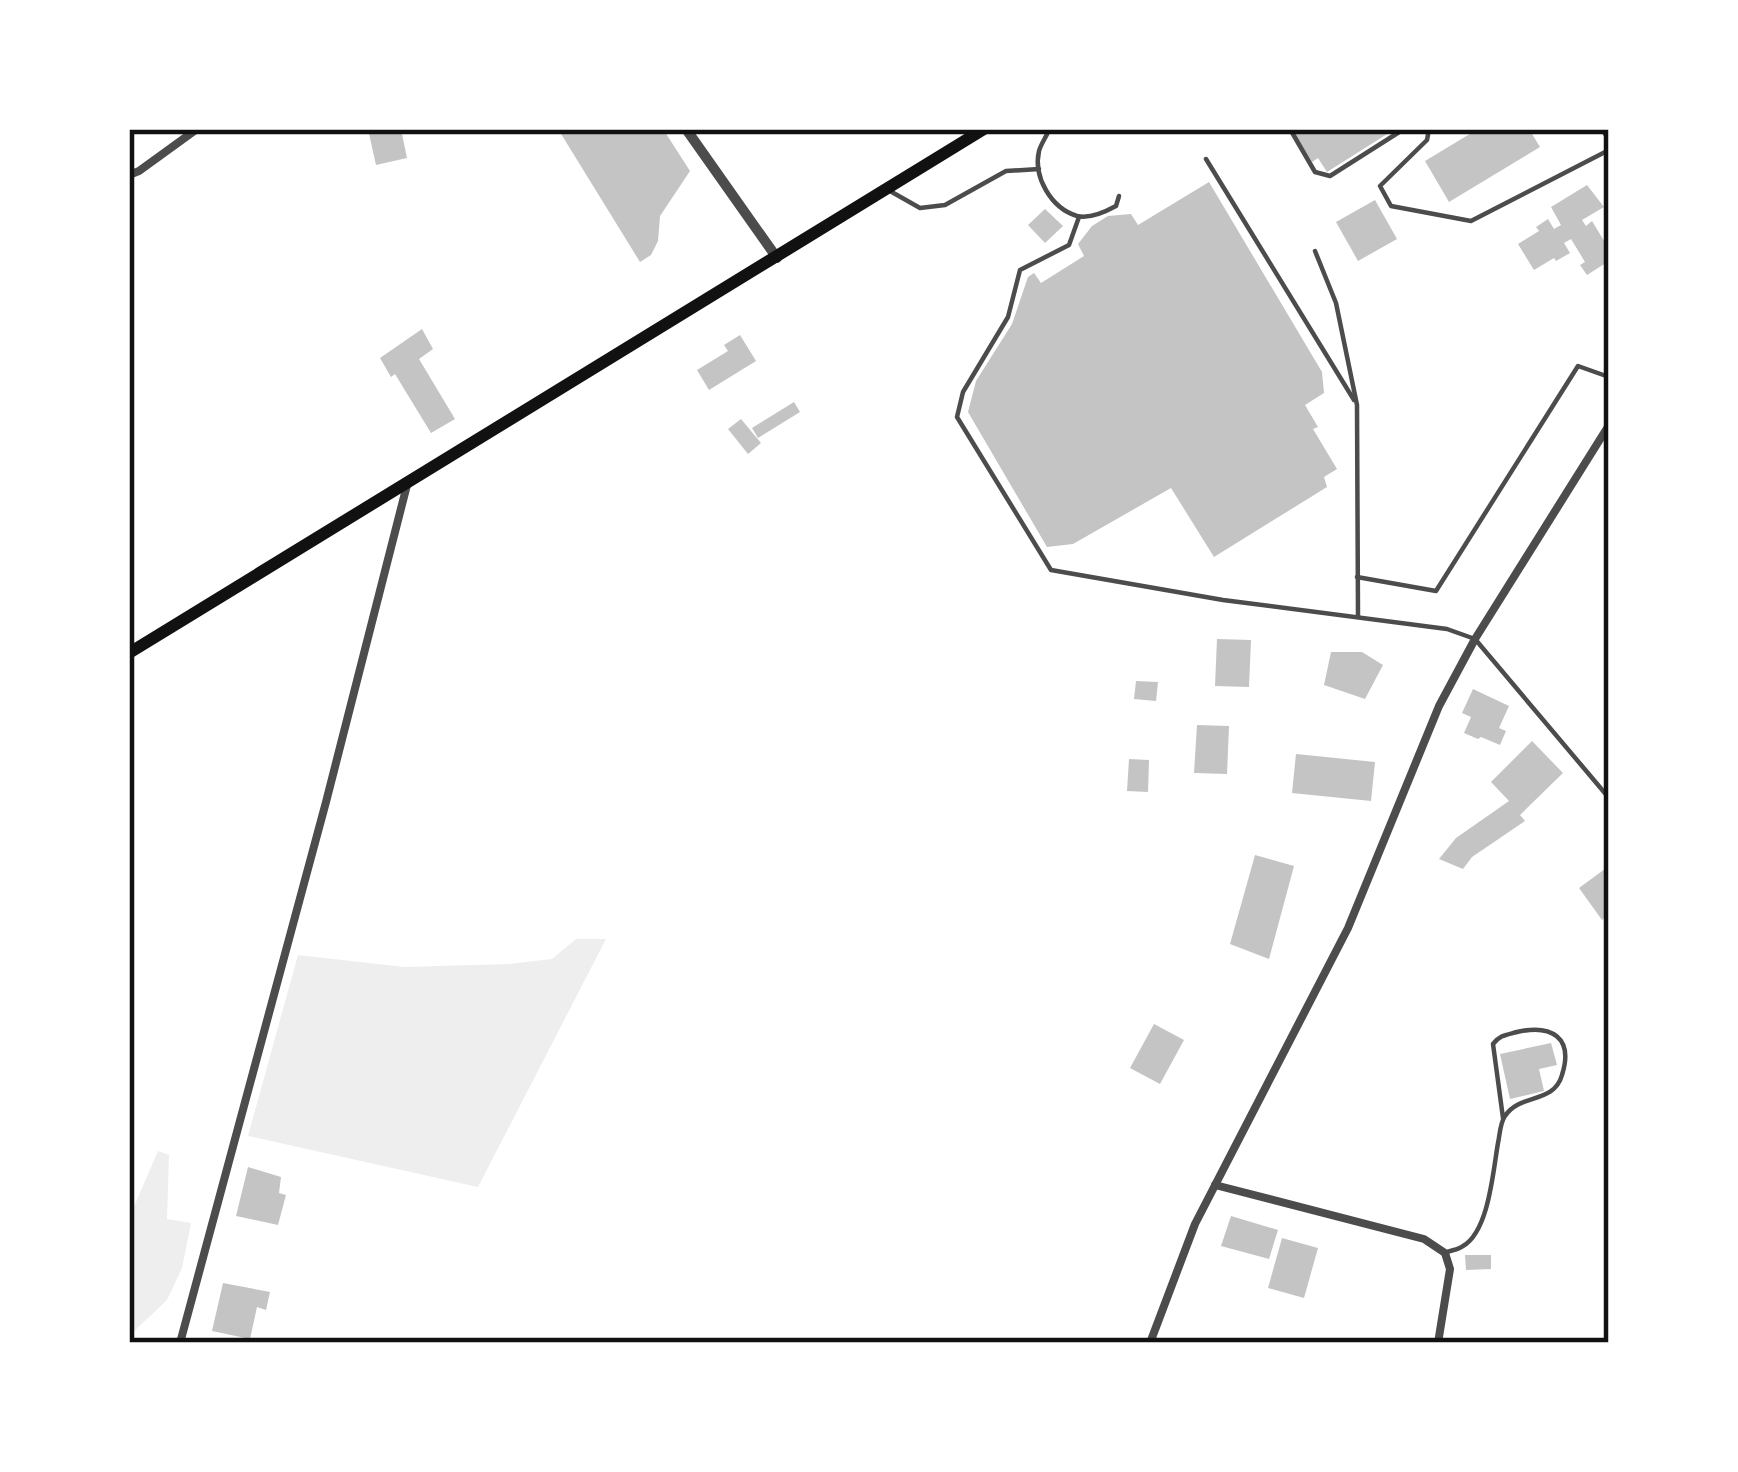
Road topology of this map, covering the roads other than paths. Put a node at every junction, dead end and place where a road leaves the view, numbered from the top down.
1 (197, 129) edge
2 (686, 129) edge
3 (984, 129) edge
4 (1060, 129) edge
5 (1290, 129) edge
6 (1404, 129) edge
7 (1429, 129) edge
8 (1604, 129) edge
9 (1047, 131) edge
10 (1609, 137) edge
11 (1609, 150) edge
12 (1207, 159) dead end
13 (1039, 169) junction
14 (129, 175) edge
15 (887, 189) junction
16 (1118, 196) dead end
17 (1079, 217) junction
18 (1316, 250) dead end
19 (777, 258) junction
20 (1609, 377) edge
21 (1357, 405) junction
22 (1609, 425) edge
23 (407, 483) junction
24 (1358, 577) junction
25 (1358, 617) junction
26 (1475, 639) junction
27 (129, 653) edge
28 (1609, 798) edge
29 (1503, 1118) junction
30 (1215, 1185) junction
31 (1445, 1252) junction
32 (180, 1343) edge
33 (1150, 1343) edge
34 (1438, 1343) edge

1 - 14 street
2 - 19 street
3 - 15 main road
4 - 9 lane
5 - 6 lane
7 - 11 lane
8 - 10 street
9 - 13 lane
12 - 21 lane
13 - 15 lane
13 - 17 lane
15 - 19 main road
16 - 17 lane
17 - 25 lane
18 - 21 lane
19 - 23 main road
20 - 24 lane
21 - 24 lane
22 - 26 street
23 - 27 main road
23 - 32 street
24 - 25 lane
25 - 26 lane
26 - 28 lane
26 - 30 street
29 - 29 lane
29 - 31 lane
30 - 31 street
30 - 33 street
31 - 34 street

